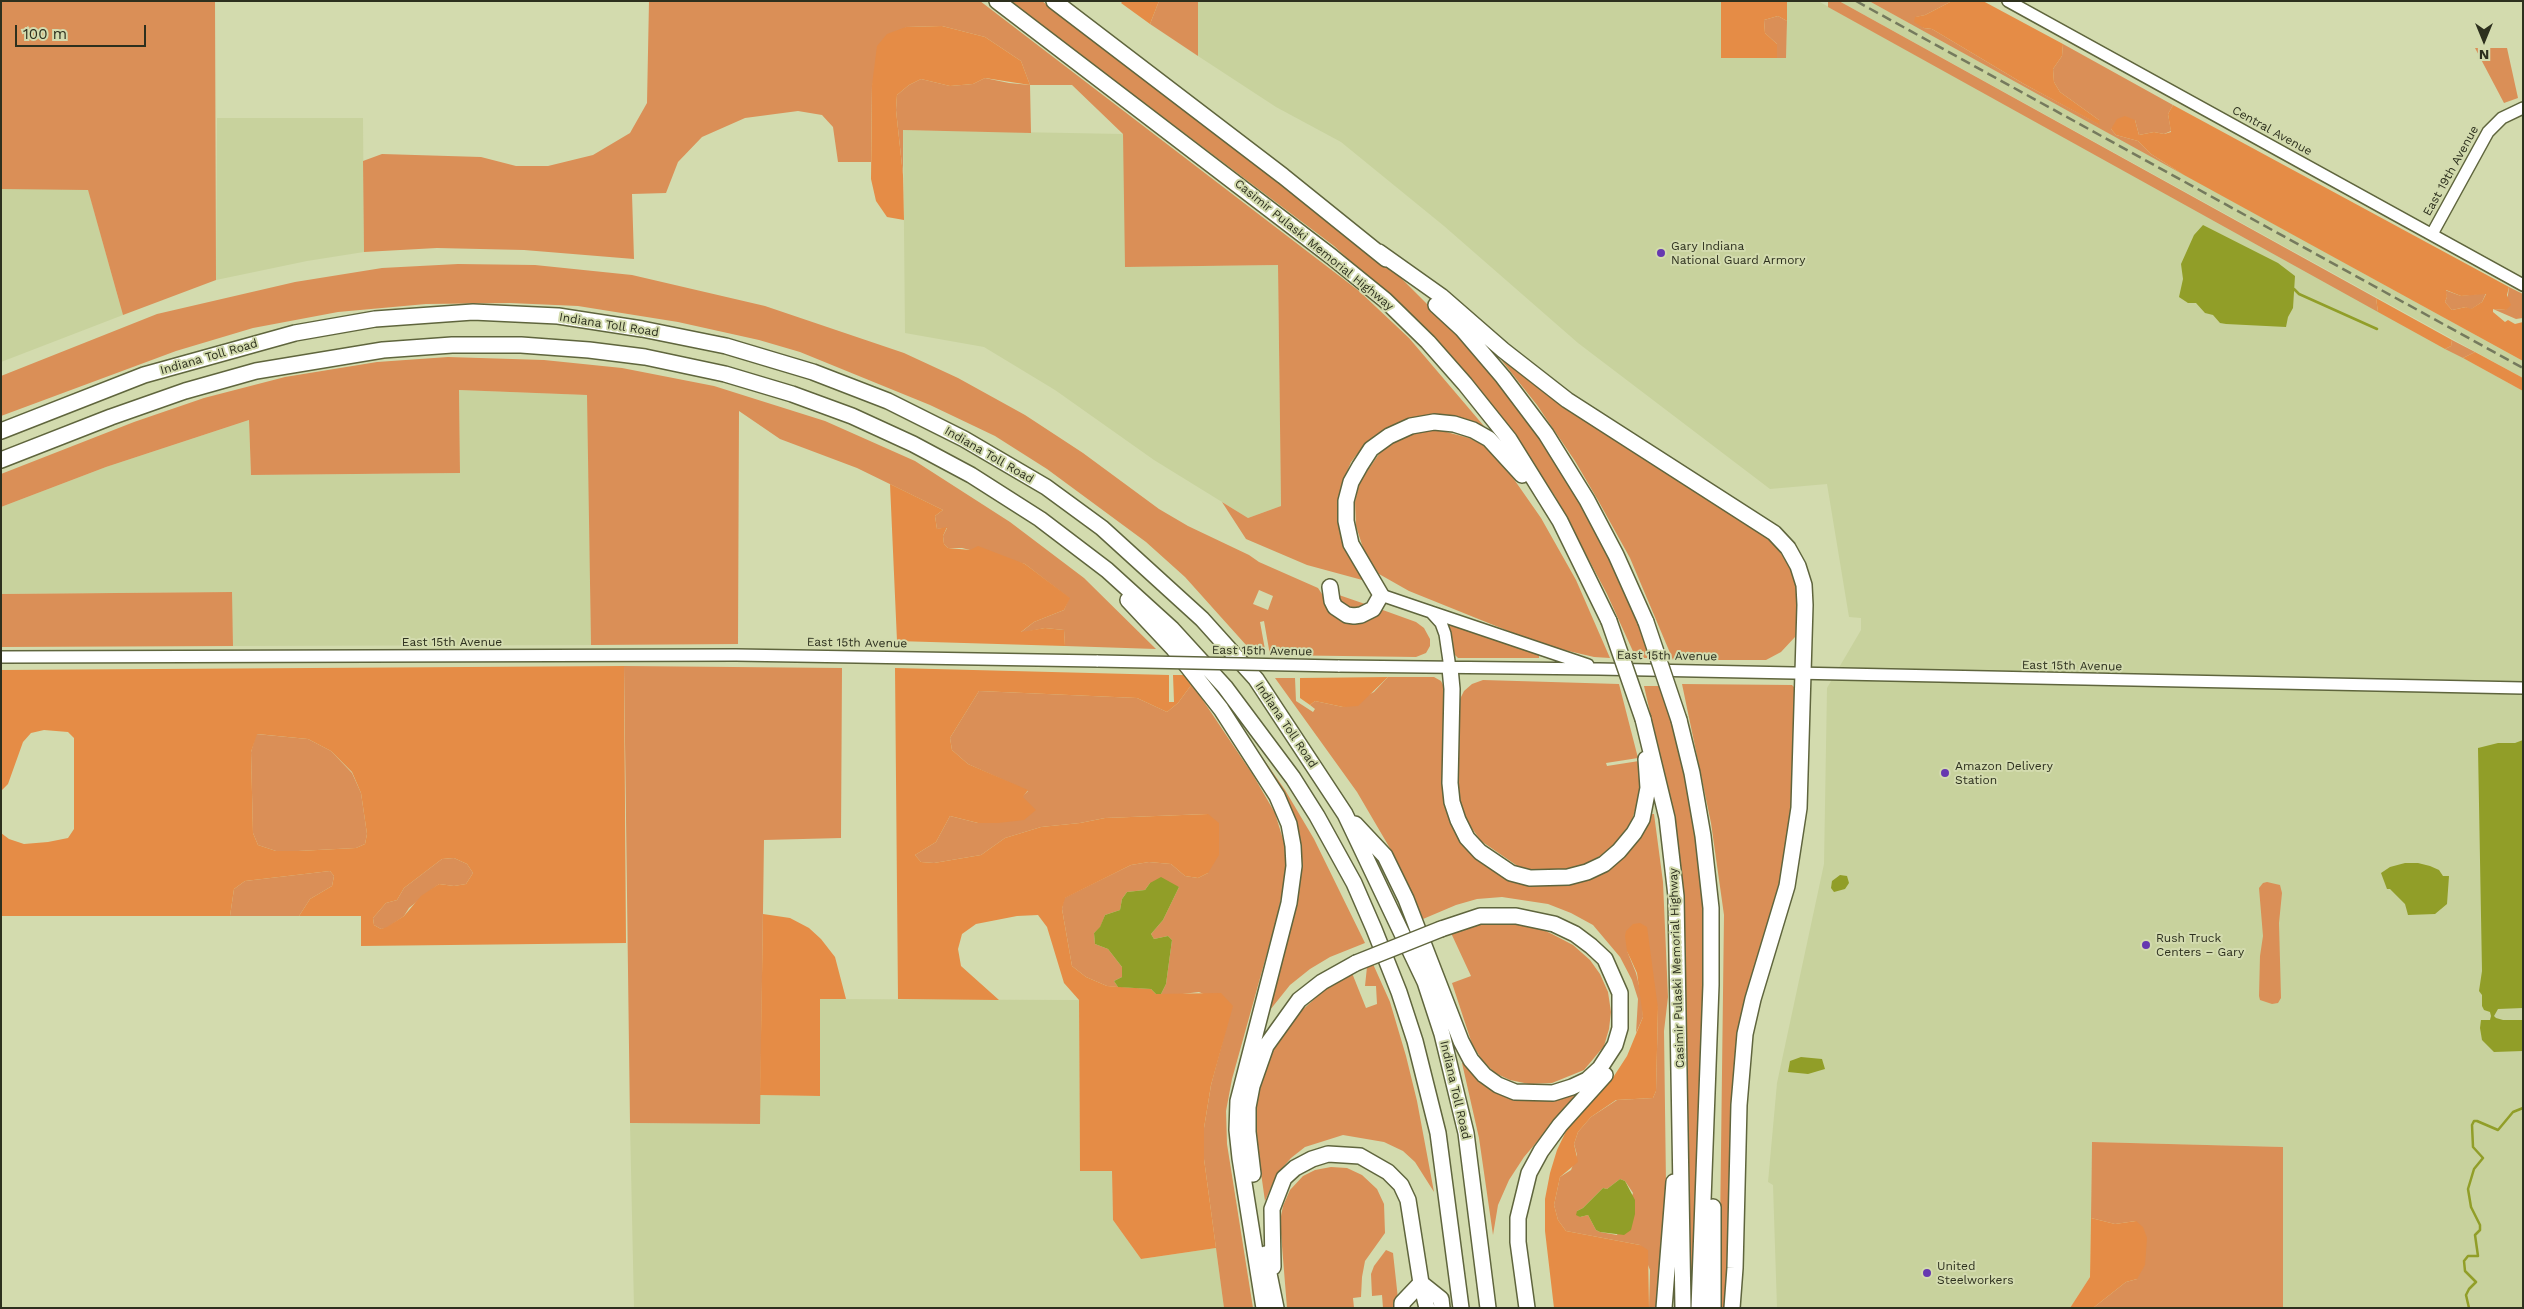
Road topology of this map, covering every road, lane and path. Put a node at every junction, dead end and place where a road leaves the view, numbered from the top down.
1 (997, 1) edge
2 (1054, 1) edge
3 (2008, 1) edge
4 (2523, 108) edge
5 (2432, 234) junction
6 (1379, 252) junction
7 (2523, 285) edge
8 (1, 431) edge
9 (1, 460) edge
10 (1560, 521) junction
11 (1107, 570) junction
12 (1330, 587) dead end
13 (1381, 595) junction
14 (1430, 612) junction
15 (1, 657) edge
16 (1450, 668) junction
17 (1599, 669) junction
18 (1805, 673) junction
19 (2523, 688) edge
20 (1645, 723) junction
21 (1345, 814) junction
22 (1440, 925) junction
23 (1355, 960) junction
24 (1709, 1064) junction
25 (1244, 1073) junction
26 (1682, 1144) junction
27 (1735, 1268) junction
28 (1421, 1283) junction
29 (1272, 1306) edge
30 (1526, 1306) edge
31 (1402, 1308) edge
32 (1410, 1308) edge
33 (1419, 1308) edge
34 (1427, 1308) edge
35 (1434, 1308) edge
36 (1442, 1308) edge
37 (1461, 1308) edge
38 (1488, 1308) edge
39 (1664, 1308) edge
40 (1683, 1308) edge
41 (1699, 1308) edge
42 (1713, 1308) edge
43 (1732, 1308) edge
44 (1740, 1308) edge

1 - 10 highway, Casimir Pulaski Memorial Highway
2 - 6 highway
3 - 5 street, Central Avenue
4 - 5 street, East 19th Avenue
5 - 7 street, Central Avenue
6 - 18 highway
6 - 24 highway, bridge
8 - 21 highway, Indiana Toll Road
9 - 11 highway, Indiana Toll Road
10 - 13 highway
10 - 20 highway, Casimir Pulaski Memorial Highway, bridge
11 - 25 highway
11 - 37 highway, Indiana Toll Road
12 - 13 highway
13 - 14 street
14 - 16 street
14 - 17 street
15 - 16 street, East 15th Avenue, bridge
16 - 17 street, East 15th Avenue
16 - 20 highway
17 - 18 street, East 15th Avenue
18 - 19 street, East 15th Avenue
18 - 27 highway
20 - 26 highway, Casimir Pulaski Memorial Highway
21 - 22 highway
21 - 38 highway, Indiana Toll Road
22 - 23 highway
22 - 30 highway
23 - 25 highway
23 - 29 highway
24 - 41 highway
24 - 42 highway
25 - 29 highway
26 - 39 highway
26 - 40 highway, Casimir Pulaski Memorial Highway
27 - 43 highway
27 - 44 highway
28 - 29 highway
28 - 31 highway
28 - 32 highway
28 - 33 highway
28 - 34 highway
28 - 35 highway
28 - 36 highway

